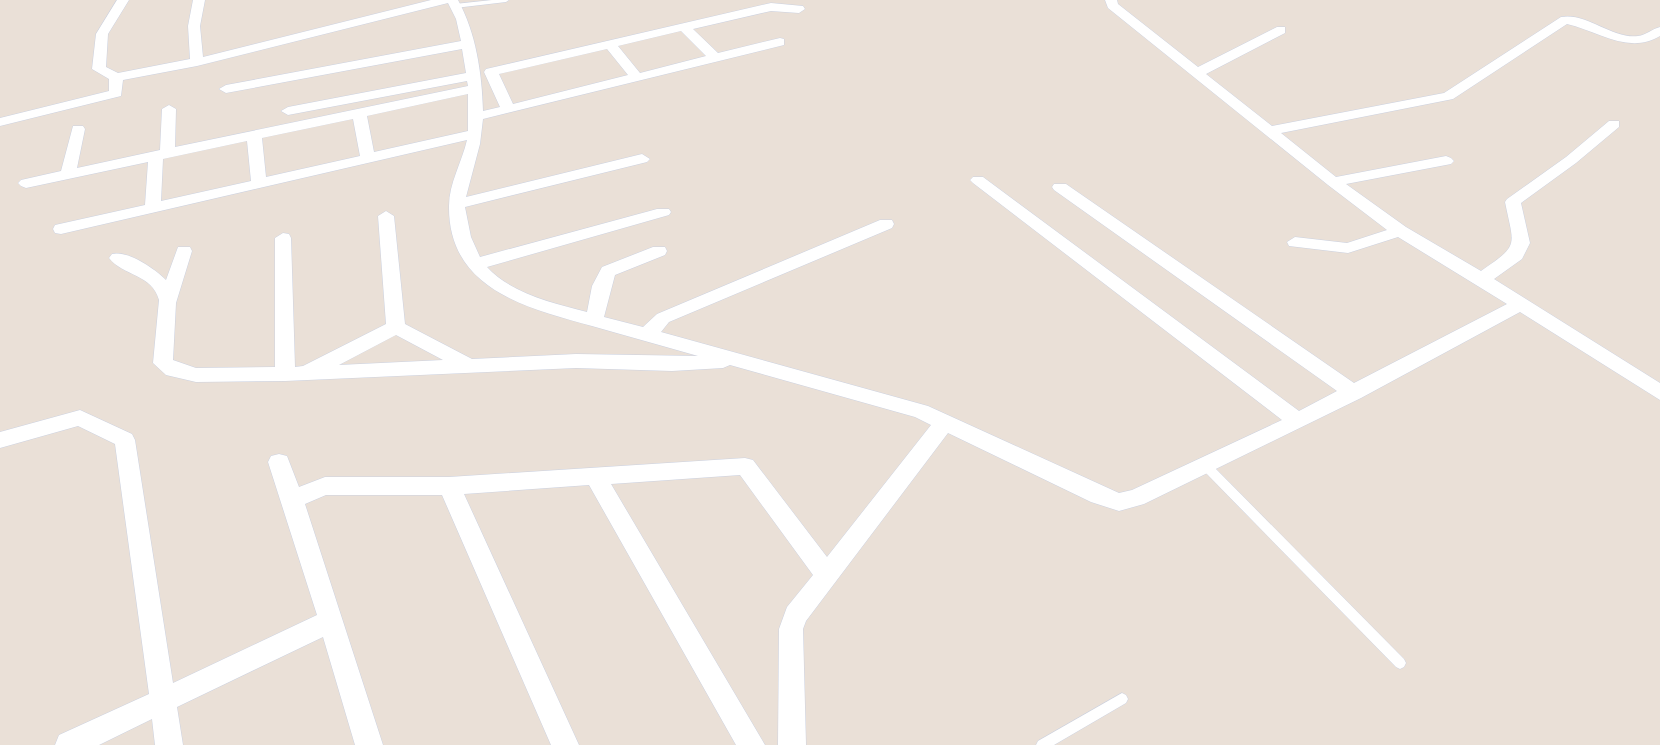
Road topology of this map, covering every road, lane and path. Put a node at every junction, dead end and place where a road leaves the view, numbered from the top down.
1 (123, 0) edge
2 (199, 0) edge
3 (506, 0) edge
4 (1111, 0) edge
5 (450, 2) edge
6 (799, 9) dead end
7 (684, 27) junction
8 (1281, 30) dead end
9 (1660, 31) edge
10 (780, 42) dead end
11 (1642, 42) junction
12 (468, 44) junction
13 (610, 45) junction
14 (1658, 50) dead end
15 (716, 59) junction
16 (197, 62) junction
17 (1199, 72) junction
18 (116, 77) junction
19 (637, 78) junction
20 (473, 82) junction
21 (226, 89) dead end
22 (169, 109) dead end
23 (508, 109) junction
24 (288, 111) dead end
25 (359, 113) junction
26 (476, 117) junction
27 (0, 122) edge
28 (1614, 124) dead end
29 (78, 129) dead end
30 (1269, 131) junction
31 (474, 134) junction
32 (254, 135) junction
33 (161, 155) junction
34 (368, 159) junction
35 (642, 159) dead end
36 (1446, 161) dead end
37 (68, 174) junction
38 (978, 180) dead end
39 (1333, 182) junction
40 (26, 183) dead end
41 (259, 184) junction
42 (1060, 187) dead end
43 (458, 204) junction
44 (153, 208) junction
45 (663, 213) dead end
46 (386, 216) dead end
47 (886, 224) dead end
48 (61, 230) dead end
49 (1400, 231) junction
50 (283, 237) dead end
51 (1295, 242) dead end
52 (184, 251) dead end
53 (658, 251) dead end
54 (118, 258) dead end
55 (477, 264) junction
56 (1482, 279) junction
57 (168, 302) junction
58 (1521, 304) junction
59 (594, 320) junction
60 (396, 327) junction
61 (651, 336) junction
62 (737, 360) junction
63 (468, 365) junction
64 (305, 373) junction
65 (285, 374) junction
66 (1354, 393) junction
67 (1660, 393) edge
68 (1298, 421) junction
69 (945, 422) junction
70 (0, 440) edge
71 (279, 462) dead end
72 (1206, 466) junction
73 (595, 476) junction
74 (449, 486) junction
75 (293, 499) junction
76 (826, 574) junction
77 (331, 621) junction
78 (1400, 663) dead end
79 (1122, 699) dead end
80 (163, 700) junction
81 (69, 745) edge
82 (169, 745) edge
83 (369, 745) edge
84 (565, 745) edge
85 (750, 745) edge
86 (792, 745) edge
87 (1042, 745) edge

1 - 18 street
2 - 16 street
3 - 5 lane
4 - 17 street
5 - 12 street
5 - 16 street
6 - 7 street
7 - 13 street
7 - 15 street
8 - 17 street
9 - 11 street
10 - 15 street
11 - 14 street
11 - 30 street
12 - 20 street
12 - 21 street
13 - 19 street
13 - 23 street
15 - 19 street
16 - 18 street
17 - 30 street
18 - 27 street
19 - 23 street
20 - 24 street
20 - 25 street
20 - 26 street
22 - 33 street
23 - 26 street
25 - 32 street
25 - 34 street
26 - 31 street
28 - 56 street
29 - 37 street
30 - 39 street
31 - 34 street
31 - 43 street
32 - 33 street
32 - 41 street
33 - 37 street
33 - 44 street
34 - 41 street
35 - 43 street
36 - 39 street
37 - 40 street
38 - 68 street
39 - 49 street
41 - 44 street
42 - 66 street
43 - 55 street
44 - 48 street
45 - 55 street
46 - 60 street
47 - 61 street
49 - 51 street
49 - 56 street
50 - 65 street
52 - 57 street
53 - 59 street
54 - 57 street
55 - 59 street
56 - 58 street
57 - 65 street
58 - 66 street
58 - 67 street
59 - 61 street
60 - 63 street
60 - 64 street
61 - 62 street
62 - 63 street
62 - 69 street
63 - 64 street
64 - 65 street
66 - 68 street
68 - 72 street
69 - 72 street
69 - 76 street
70 - 80 street
71 - 75 street
72 - 78 lane
73 - 74 street
73 - 76 street
73 - 85 street
74 - 75 street
74 - 84 street
75 - 77 street
76 - 86 street
77 - 80 street
77 - 83 street
79 - 87 lane
80 - 81 street
80 - 82 street

